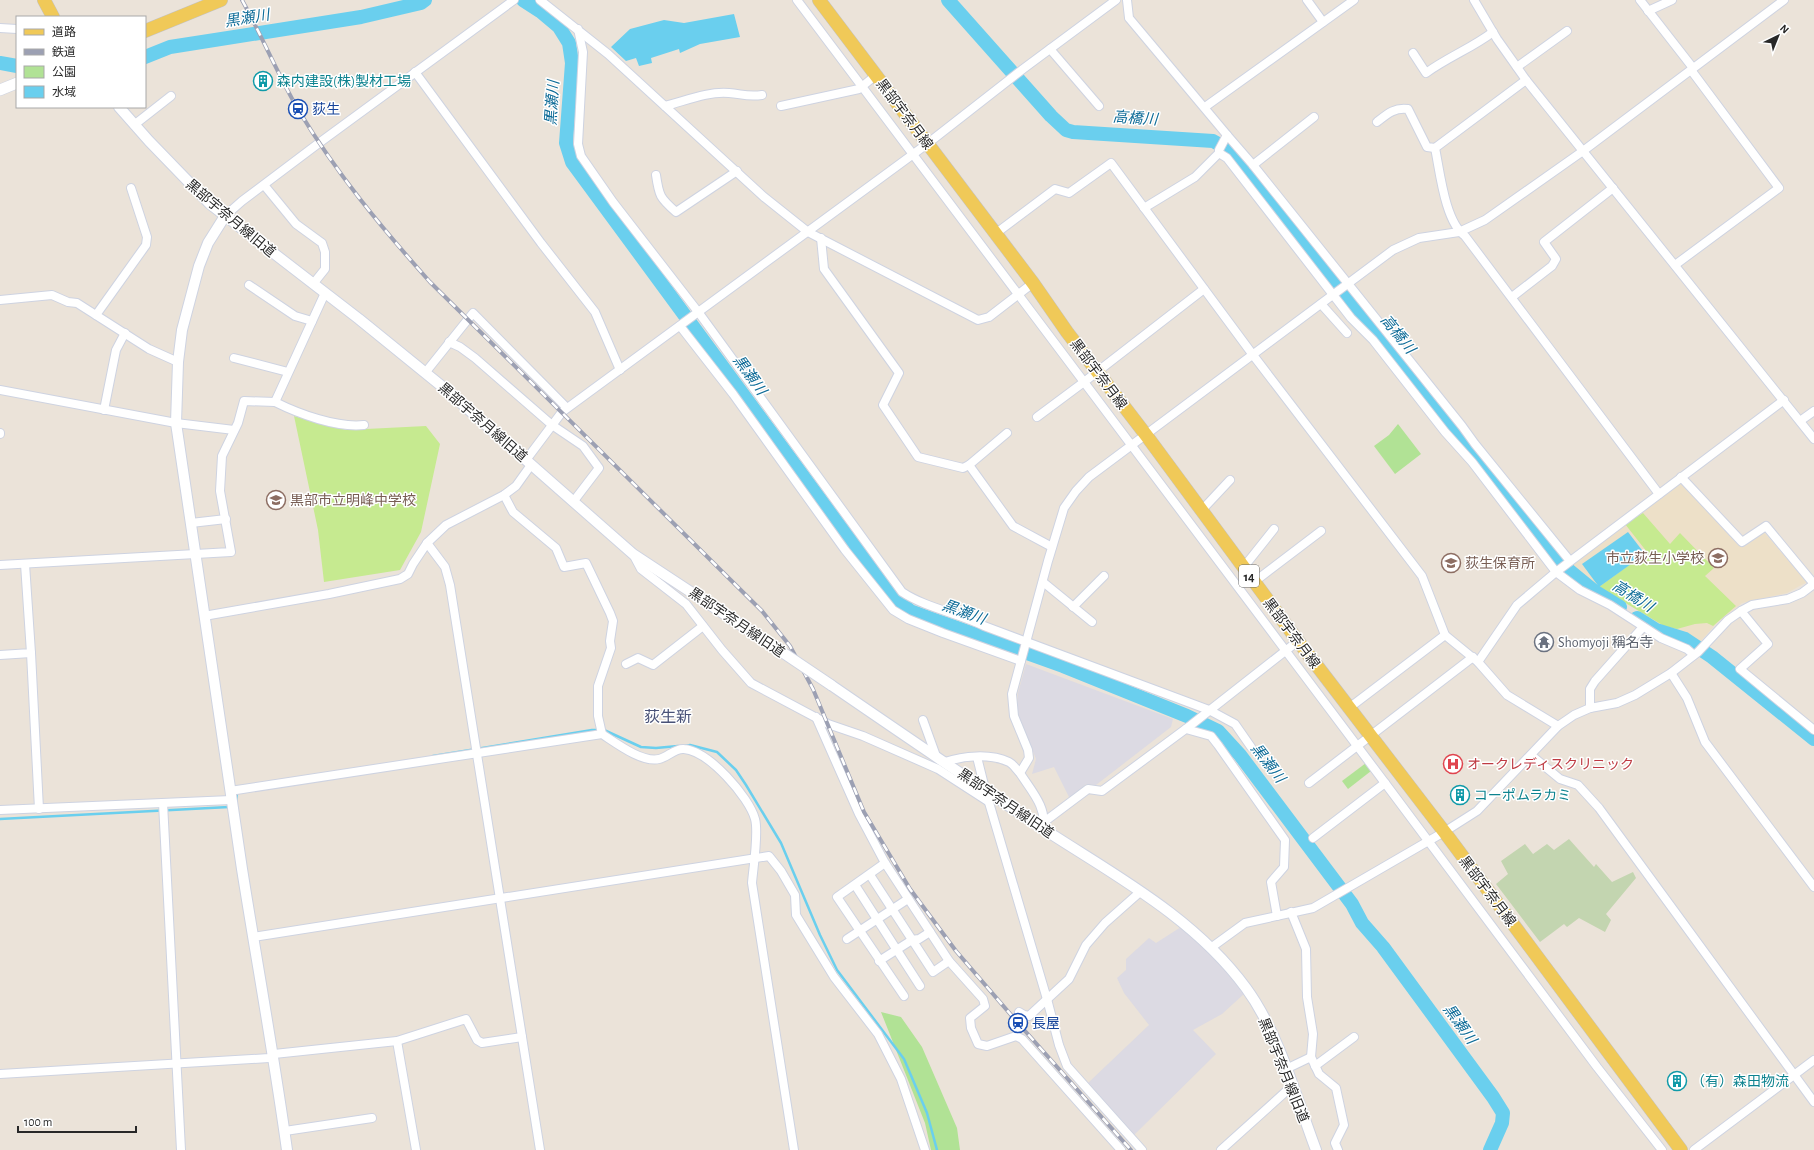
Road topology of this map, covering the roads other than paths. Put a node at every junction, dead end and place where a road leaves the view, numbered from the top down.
1 (44, 0) edge
2 (221, 0) edge
3 (540, 0) edge
4 (797, 0) edge
5 (819, 0) edge
6 (1116, 0) edge
7 (1127, 0) edge
8 (1307, 0) edge
9 (1354, 0) edge
10 (1474, 0) edge
11 (1640, 0) edge
12 (1672, 0) edge
13 (1784, 0) edge
14 (513, 1) edge
15 (1648, 11) junction
16 (52, 16) edge
17 (1323, 22) junction
18 (0, 28) edge
19 (16, 29) edge
20 (578, 29) junction
21 (146, 30) edge
22 (1567, 31) dead end
23 (1493, 32) junction
24 (1050, 49) junction
25 (1413, 53) dead end
26 (1516, 67) junction
27 (1692, 69) junction
28 (416, 72) junction
29 (876, 75) junction
30 (1526, 80) junction
31 (16, 83) edge
32 (863, 86) junction
33 (0, 90) edge
34 (762, 95) dead end
35 (171, 96) dead end
36 (665, 106) junction
37 (781, 106) dead end
38 (1099, 106) dead end
39 (1205, 107) junction
40 (120, 108) edge
41 (1314, 117) dead end
42 (1377, 122) dead end
43 (134, 125) junction
44 (1227, 135) junction
45 (927, 144) junction
46 (1435, 148) junction
47 (1583, 151) junction
48 (913, 154) junction
49 (1219, 154) junction
50 (1253, 165) junction
51 (737, 171) junction
52 (656, 175) dead end
53 (264, 185) junction
54 (131, 188) dead end
55 (1613, 188) junction
56 (1144, 208) junction
57 (225, 216) junction
58 (808, 232) junction
59 (1458, 232) junction
60 (995, 234) junction
61 (821, 238) junction
62 (1675, 265) junction
63 (1033, 283) junction
64 (1348, 283) junction
65 (314, 284) junction
66 (250, 285) dead end
67 (1204, 289) junction
68 (325, 293) junction
69 (1019, 294) junction
70 (1334, 294) junction
71 (1512, 297) junction
72 (0, 300) edge
73 (1321, 304) junction
74 (697, 314) junction
75 (96, 315) junction
76 (312, 321) junction
77 (679, 327) junction
78 (125, 333) junction
79 (1347, 333) dead end
80 (449, 342) junction
81 (1253, 355) junction
82 (234, 358) dead end
83 (178, 362) junction
84 (620, 370) junction
85 (1097, 371) junction
86 (288, 372) junction
87 (425, 373) junction
88 (1084, 382) junction
89 (0, 390) edge
90 (1784, 400) junction
91 (275, 402) junction
92 (568, 408) junction
93 (104, 410) junction
94 (1814, 411) edge
95 (1037, 417) dead end
96 (1800, 421) junction
97 (176, 423) junction
98 (364, 425) dead end
99 (552, 425) junction
100 (234, 430) junction
101 (1008, 433) dead end
102 (1146, 435) junction
103 (1814, 439) edge
104 (1132, 445) junction
105 (529, 462) junction
106 (969, 465) junction
107 (1681, 477) junction
108 (1230, 480) dead end
109 (1659, 494) junction
110 (504, 495) junction
111 (573, 502) junction
112 (1202, 511) junction
113 (226, 519) junction
114 (191, 523) junction
115 (1274, 529) dead end
116 (1321, 531) dead end
117 (427, 543) junction
118 (1052, 547) junction
119 (634, 554) junction
120 (195, 555) junction
121 (1570, 561) junction
122 (25, 564) junction
123 (0, 565) edge
124 (1243, 568) junction
125 (1556, 572) junction
126 (1104, 576) dead end
127 (1042, 582) junction
128 (1254, 582) junction
129 (1814, 584) edge
130 (1073, 608) junction
131 (1741, 611) junction
132 (204, 616) junction
133 (1092, 622) dead end
134 (703, 626) junction
135 (1643, 627) junction
136 (1445, 635) junction
137 (1298, 641) junction
138 (1026, 643) junction
139 (1286, 650) junction
140 (30, 653) junction
141 (0, 655) edge
142 (1694, 655) junction
143 (1021, 660) junction
144 (1476, 660) junction
145 (626, 664) dead end
146 (1670, 673) junction
147 (1349, 708) junction
148 (1590, 708) junction
149 (1206, 712) junction
150 (816, 717) junction
151 (923, 720) dead end
152 (1558, 726) junction
153 (1189, 727) junction
154 (1814, 730) edge
155 (602, 734) junction
156 (1371, 736) junction
157 (1357, 746) junction
158 (1251, 747) dead end
159 (476, 754) junction
160 (1531, 755) junction
161 (936, 756) junction
162 (977, 757) junction
163 (944, 762) junction
164 (1020, 773) junction
165 (1309, 783) dead end
166 (1385, 783) junction
167 (984, 789) junction
168 (231, 796) junction
169 (989, 802) junction
170 (163, 803) junction
171 (39, 808) junction
172 (0, 810) edge
173 (1043, 825) junction
174 (1444, 832) junction
175 (1313, 838) dead end
176 (1429, 841) junction
177 (755, 857) junction
178 (885, 863) junction
179 (870, 875) junction
180 (855, 885) junction
181 (1814, 887) edge
182 (1140, 892) junction
183 (501, 897) junction
184 (908, 899) junction
185 (892, 909) junction
186 (1291, 912) junction
187 (1276, 916) junction
188 (877, 919) junction
189 (860, 931) junction
190 (930, 932) junction
191 (253, 937) junction
192 (847, 939) dead end
193 (912, 940) junction
194 (1212, 947) junction
195 (895, 950) junction
196 (879, 961) junction
197 (949, 961) junction
198 (920, 986) dead end
199 (904, 996) dead end
200 (1047, 999) junction
201 (1019, 1012) dead end
202 (522, 1037) junction
203 (1354, 1037) dead end
204 (396, 1041) junction
205 (274, 1054) junction
206 (1311, 1057) junction
207 (1814, 1060) edge
208 (176, 1064) junction
209 (1315, 1066) junction
210 (1286, 1069) junction
211 (0, 1074) edge
212 (1794, 1075) junction
213 (1292, 1086) junction
214 (1814, 1102) edge
215 (372, 1118) dead end
216 (285, 1131) junction
217 (181, 1150) edge
218 (287, 1150) edge
219 (416, 1150) edge
220 (540, 1150) edge
221 (794, 1150) edge
222 (926, 1150) edge
223 (1121, 1150) edge
224 (1142, 1150) edge
225 (1221, 1150) edge
226 (1316, 1150) edge
227 (1338, 1150) edge
228 (1662, 1150) edge
229 (1681, 1150) edge
230 (1694, 1150) edge

1 - 16 main road
2 - 21 main road
3 - 20 street
4 - 32 street
5 - 29 main road, 黒部宇奈月線 / 14
6 - 24 street
7 - 39 street
8 - 17 street
9 - 17 street
10 - 23 street
11 - 15 street
12 - 15 street
13 - 27 street
14 - 28 street
15 - 27 street
17 - 39 street
18 - 19 street
20 - 36 street
20 - 74 street
22 - 26 street
23 - 25 street
23 - 26 street
24 - 38 street
24 - 45 street
26 - 30 street
27 - 47 street
27 - 62 street
28 - 53 street
28 - 84 street
29 - 32 street
29 - 45 main road, 黒部宇奈月線 / 14
30 - 46 street
30 - 47 street
31 - 33 main road
32 - 37 street
32 - 48 street
34 - 36 street
35 - 43 street
36 - 51 street
39 - 44 street
40 - 43 street, 黒部宇奈月線旧道
41 - 50 street
42 - 46 street
43 - 57 street, 黒部宇奈月線旧道
44 - 49 street
44 - 50 street
45 - 48 street
45 - 60 main road, 黒部宇奈月線 / 14
46 - 59 street
47 - 55 street
47 - 59 street
48 - 58 street
48 - 69 street
49 - 56 street
49 - 70 street
50 - 64 street
51 - 52 street
51 - 58 street
53 - 57 street
53 - 65 street
54 - 75 street
55 - 62 street
55 - 71 street
56 - 60 street
56 - 67 street
57 - 65 street, 黒部宇奈月線旧道
57 - 83 street
58 - 61 street
58 - 74 street
59 - 64 street
59 - 71 street
60 - 63 main road, 黒部宇奈月線 / 14
61 - 69 street
61 - 106 street
62 - 90 street
63 - 69 street
63 - 85 main road, 黒部宇奈月線 / 14
64 - 70 street
64 - 121 street
65 - 68 street, 黒部宇奈月線旧道
66 - 76 street
67 - 81 street
67 - 85 street
68 - 76 street
68 - 87 street, 黒部宇奈月線旧道
69 - 88 street
70 - 73 street
70 - 125 street
71 - 109 street
72 - 75 street
73 - 79 street
73 - 81 street
74 - 77 street
74 - 138 street
75 - 78 street
76 - 86 street
77 - 84 street
77 - 143 street
78 - 83 street
78 - 93 street
80 - 87 street
80 - 92 street
80 - 99 street
81 - 102 street
81 - 136 street
82 - 86 street
83 - 97 street
84 - 92 street
85 - 88 street
85 - 102 main road, 黒部宇奈月線 / 14
86 - 91 street
87 - 105 street, 黒部宇奈月線旧道
88 - 95 street
88 - 104 street
89 - 93 street
90 - 96 street
90 - 107 street
91 - 98 street
91 - 100 street
92 - 99 street
93 - 97 street
94 - 96 street
96 - 103 street
97 - 100 street
97 - 114 street
99 - 105 street
99 - 111 street
100 - 113 street
101 - 106 street
102 - 104 street
102 - 112 main road, 黒部宇奈月線 / 14
104 - 118 street
104 - 139 street
105 - 110 street
105 - 111 street, 黒部宇奈月線旧道
106 - 118 street
107 - 109 street
107 - 129 street
108 - 112 street
109 - 121 street
110 - 117 street
110 - 155 street
111 - 119 street, 黒部宇奈月線旧道
112 - 124 main road, 黒部宇奈月線 / 14
113 - 114 street
113 - 120 street
114 - 120 street
115 - 124 street
116 - 128 street
117 - 132 street
117 - 159 street
118 - 127 street
119 - 134 street
119 - 161 street, 黒部宇奈月線旧道, bridge
120 - 122 street
120 - 132 street
121 - 125 street
122 - 123 street
122 - 140 street
124 - 128 main road, 黒部宇奈月線 / 14
125 - 135 street
125 - 144 street
126 - 130 street
127 - 130 street
127 - 138 street
128 - 137 main road, 黒部宇奈月線 / 14
129 - 131 street
130 - 133 street
131 - 142 street
131 - 154 street
132 - 168 street
134 - 145 street
134 - 150 street
135 - 142 street
135 - 148 street
136 - 144 street
136 - 147 street
137 - 139 street
137 - 147 main road, 黒部宇奈月線 / 14
138 - 143 street
138 - 149 street
139 - 149 street
139 - 157 street
140 - 141 street
140 - 171 street
142 - 146 street
143 - 164 street
144 - 152 street
144 - 156 street
146 - 148 street
146 - 181 street
147 - 156 main road, 黒部宇奈月線 / 14
148 - 152 street
149 - 153 street
149 - 158 street
150 - 169 street
150 - 178 street
151 - 161 street
152 - 160 street
153 - 173 street
153 - 187 street
155 - 159 street
155 - 177 street
156 - 157 street
156 - 174 main road, 黒部宇奈月線 / 14
157 - 165 street
157 - 166 street
159 - 168 street
159 - 183 street
160 - 174 street
160 - 212 street
161 - 163 street, 黒部宇奈月線旧道
162 - 163 street
162 - 164 street
162 - 167 street
163 - 167 street, 黒部宇奈月線旧道
164 - 173 street
166 - 175 street
166 - 176 street
167 - 169 street
167 - 173 street, 黒部宇奈月線旧道
168 - 170 street
168 - 191 street
169 - 200 street
170 - 171 street
170 - 208 street
171 - 172 street
173 - 182 street, 黒部宇奈月線旧道
174 - 176 street
174 - 229 main road, 黒部宇奈月線 / 14
176 - 186 street
176 - 228 street
177 - 183 street
177 - 221 street
177 - 222 street
178 - 179 street
178 - 184 street
179 - 180 street
179 - 185 street
180 - 188 street
180 - 189 street
182 - 194 street, 黒部宇奈月線旧道
182 - 200 street
183 - 191 street
183 - 202 street
184 - 185 street
184 - 190 street
185 - 188 street
185 - 193 street
186 - 187 street
186 - 206 street
187 - 194 street
188 - 189 street
188 - 195 street
189 - 192 street
189 - 196 street
190 - 193 street
190 - 197 street
191 - 205 street
193 - 195 street
193 - 197 street
194 - 210 street, 黒部宇奈月線旧道
195 - 196 street
195 - 198 street
196 - 199 street
197 - 223 street
200 - 201 street
200 - 224 street
202 - 204 street
202 - 220 street
203 - 209 street
204 - 205 street
204 - 219 street
205 - 208 street
205 - 216 street
206 - 209 street
206 - 210 street
207 - 212 street
208 - 211 street
208 - 217 street
209 - 227 street
210 - 213 street, 黒部宇奈月線旧道
212 - 214 street
212 - 230 street
213 - 225 street
213 - 226 street, 黒部宇奈月線旧道
215 - 216 street
216 - 218 street

